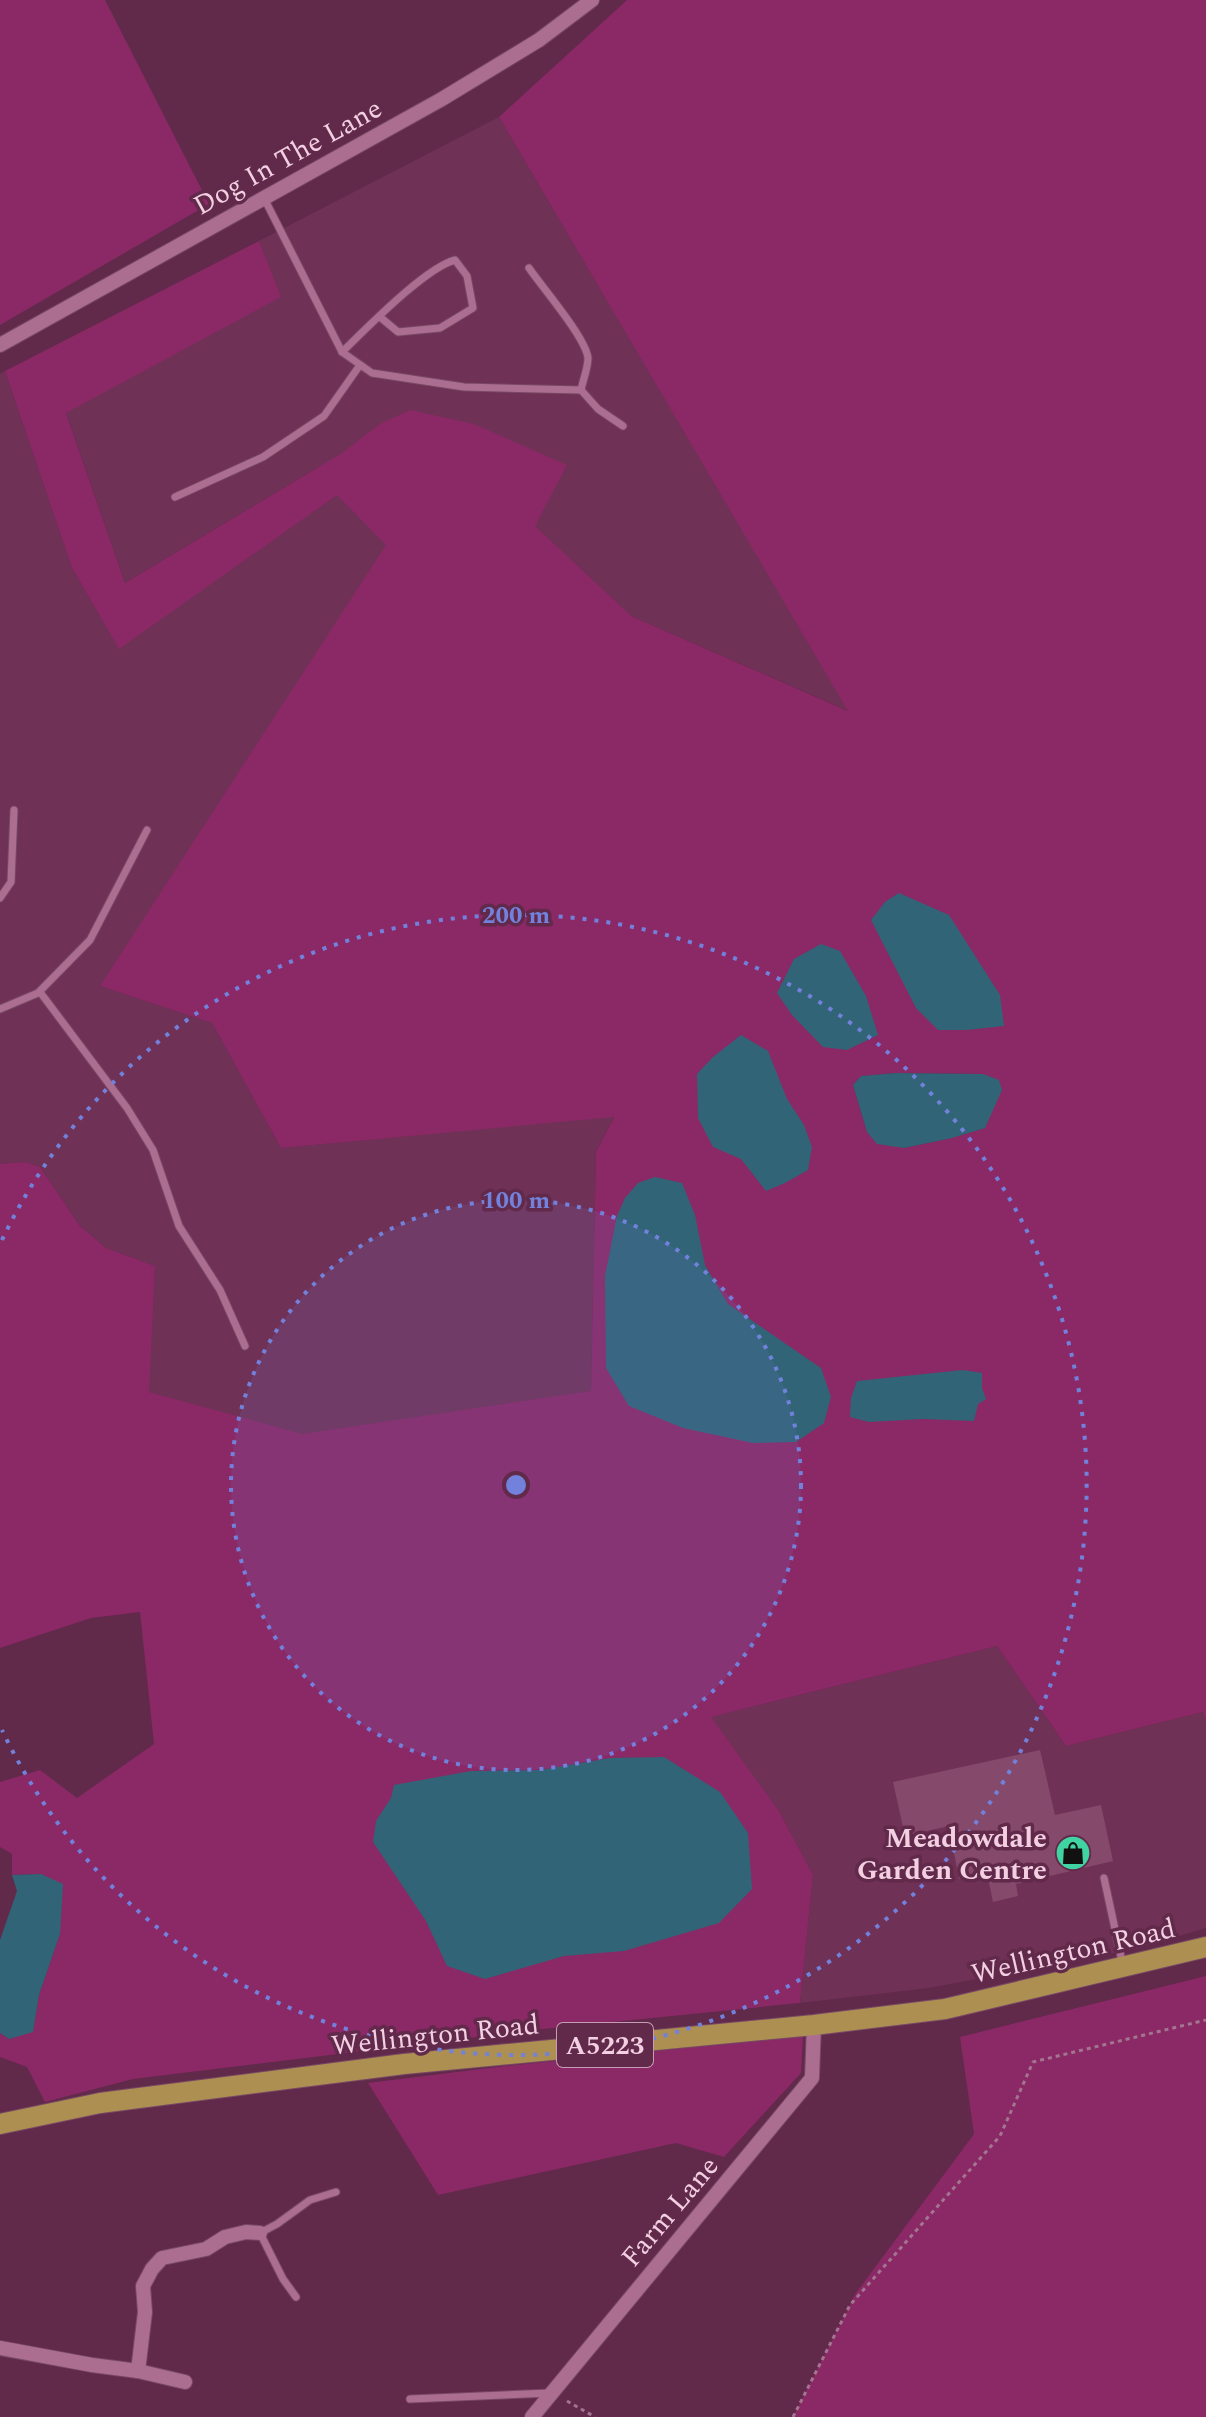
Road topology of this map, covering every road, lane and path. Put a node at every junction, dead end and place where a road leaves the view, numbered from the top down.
1 (592, 0) edge
2 (264, 198) junction
3 (529, 268) dead end
4 (380, 317) junction
5 (0, 345) edge
6 (342, 352) junction
7 (360, 365) junction
8 (581, 390) junction
9 (623, 426) dead end
10 (175, 497) dead end
11 (14, 810) dead end
12 (147, 830) dead end
13 (0, 898) edge
14 (40, 992) junction
15 (0, 1009) edge
16 (245, 1346) dead end
17 (1104, 1878) dead end
18 (1206, 1947) edge
19 (1123, 1967) junction
20 (1206, 2020) edge
21 (814, 2025) junction
22 (0, 2124) edge
23 (336, 2192) dead end
24 (260, 2233) junction
25 (296, 2297) dead end
26 (0, 2348) edge
27 (138, 2371) junction
28 (185, 2382) dead end
29 (552, 2393) junction
30 (410, 2399) dead end
31 (532, 2417) edge
32 (595, 2417) edge
33 (793, 2417) edge

1 - 2 street, Dog In The Lane
2 - 5 street, Dog In The Lane
2 - 6 lane
3 - 8 lane
4 - 4 lane
4 - 6 lane
6 - 7 lane
7 - 8 lane
7 - 10 lane
8 - 9 lane
11 - 13 lane
12 - 14 lane
14 - 15 lane
14 - 16 lane
17 - 19 lane
18 - 19 main road, Wellington Road / A5223
19 - 21 main road, Wellington Road / A5223
20 - 33 path
21 - 22 main road, Wellington Road / A5223
21 - 29 street, Farm Lane
23 - 24 lane
24 - 25 lane
24 - 27 street
26 - 27 street
27 - 28 street
29 - 30 lane
29 - 31 street, Farm Lane
29 - 32 path

